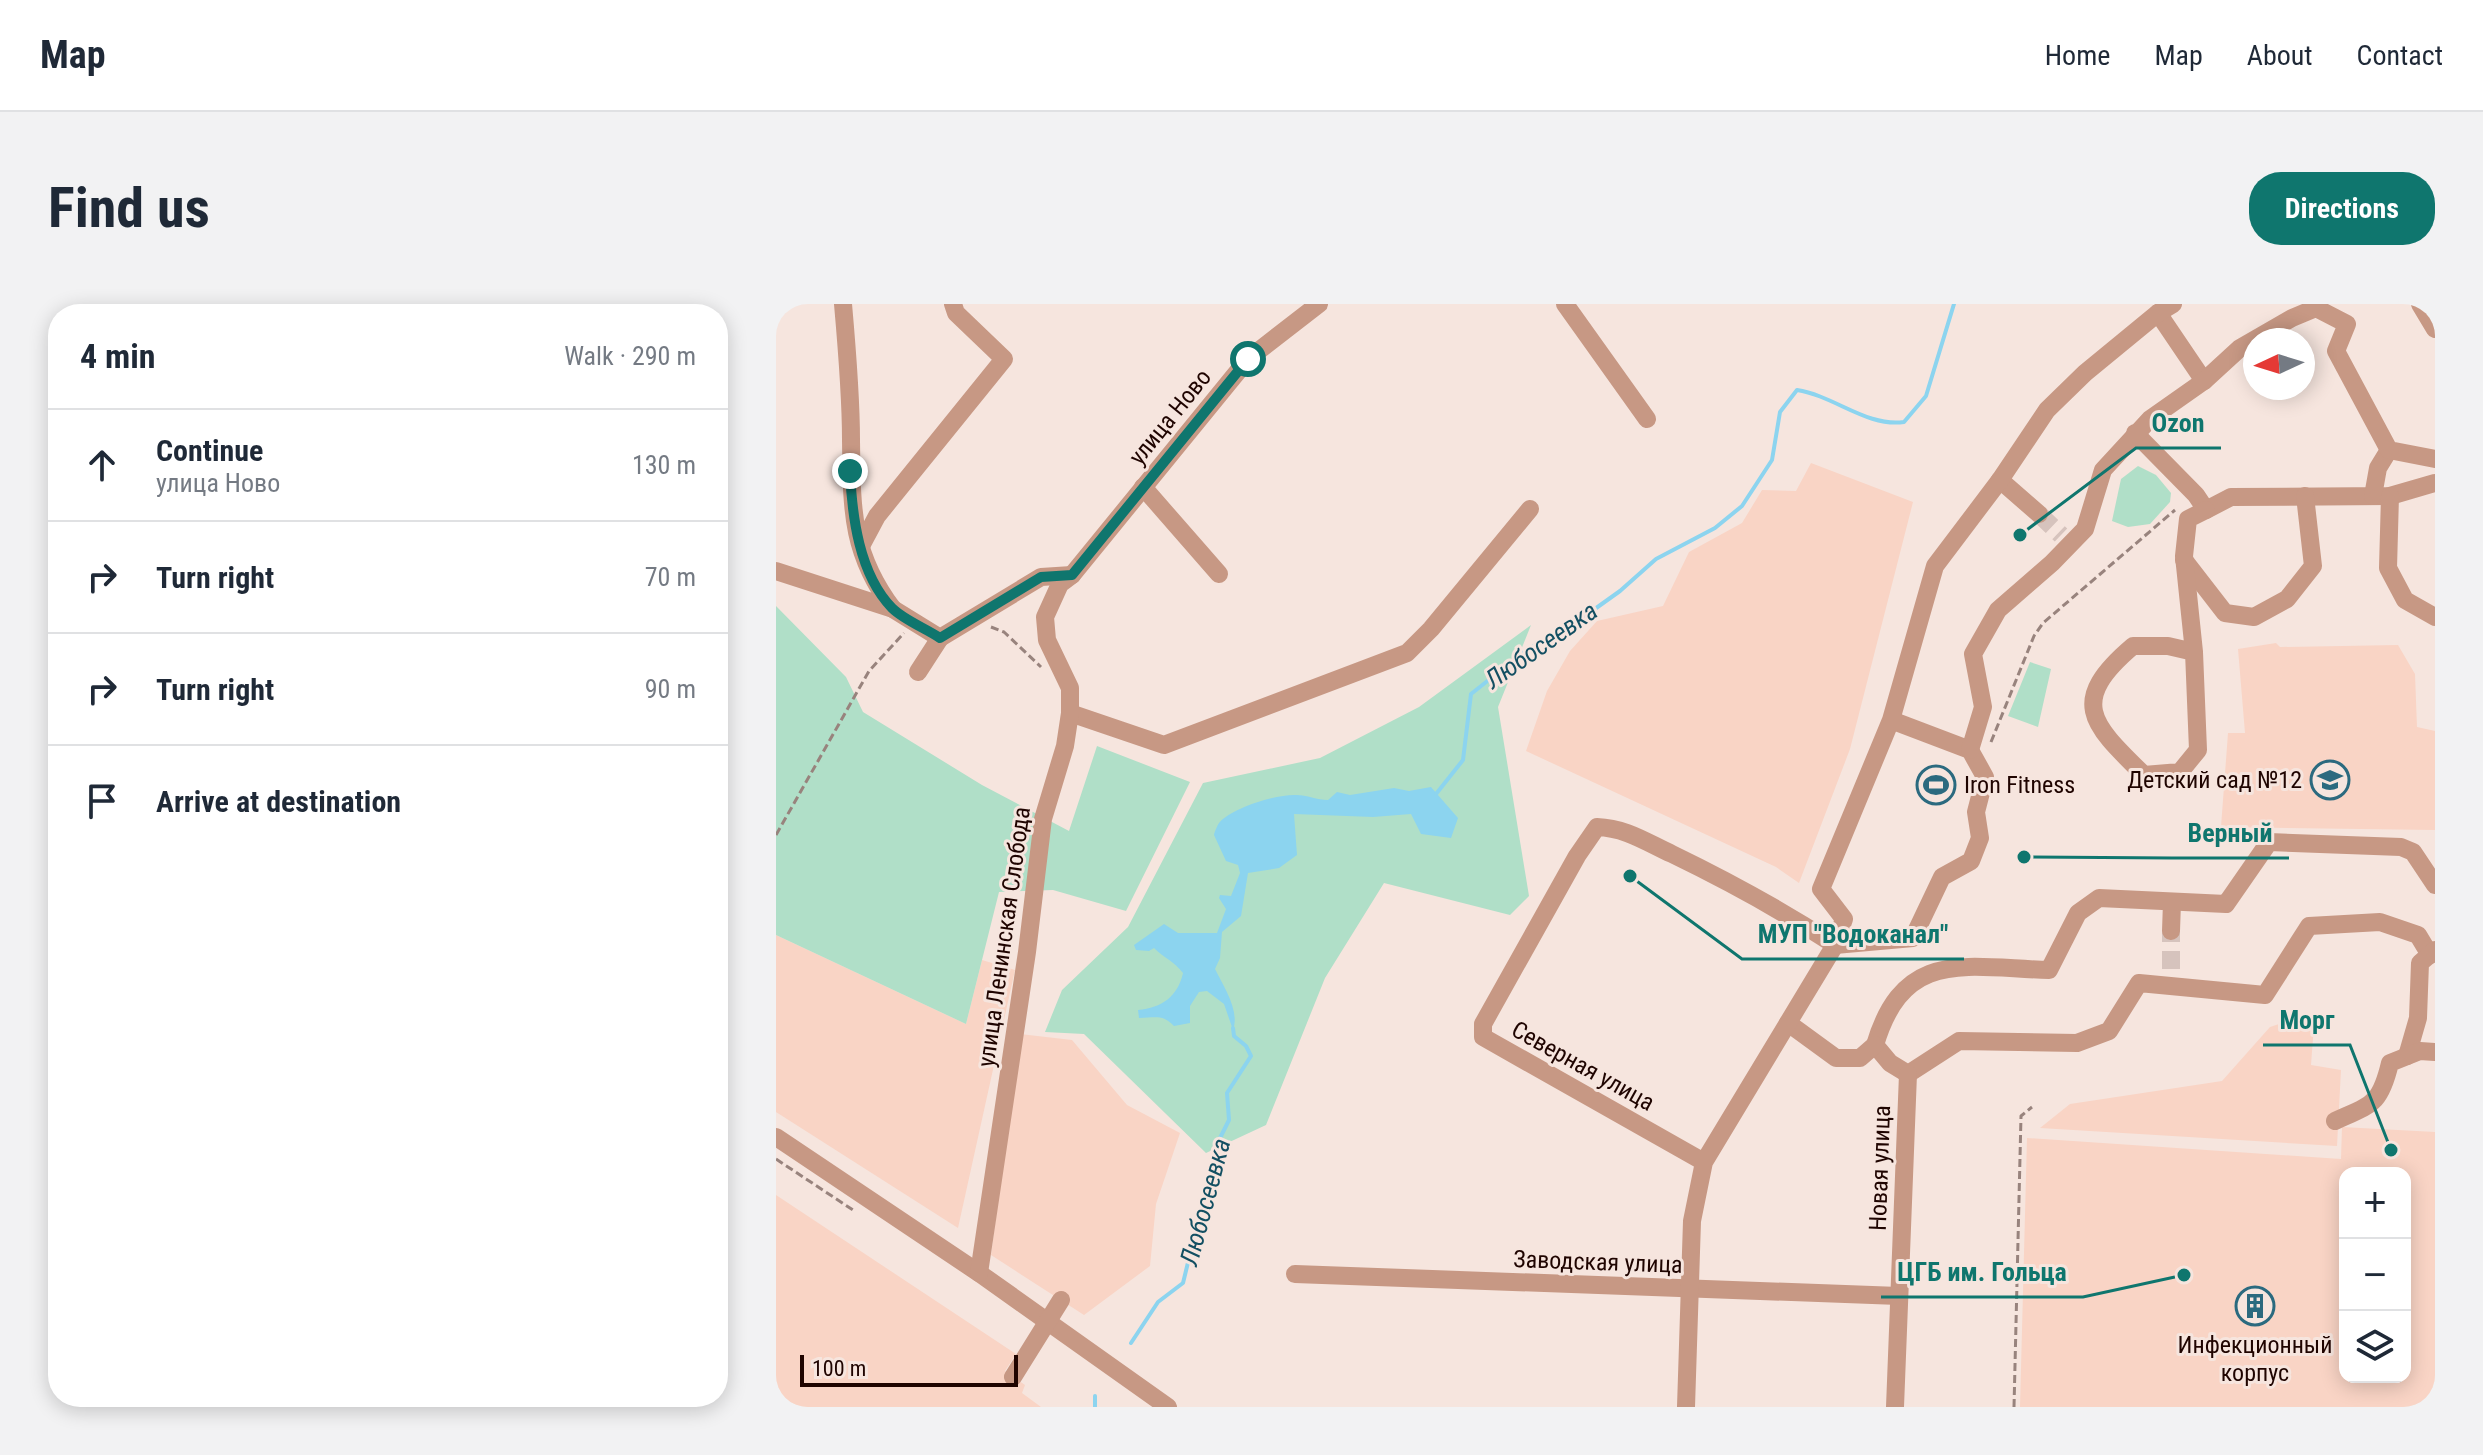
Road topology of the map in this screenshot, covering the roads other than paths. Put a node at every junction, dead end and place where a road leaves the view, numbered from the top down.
1 (843, 304) edge
2 (953, 304) edge
3 (1319, 304) edge
4 (1565, 304) edge
5 (2420, 304) edge
6 (2166, 309) edge
7 (2435, 329) edge
8 (2204, 381) junction
9 (1647, 419) dead end
10 (2135, 433) junction
11 (2389, 450) junction
12 (2435, 459) edge
13 (2000, 480) junction
14 (2435, 483) edge
15 (1143, 487) junction
16 (2305, 496) junction
17 (2382, 496) junction
18 (1530, 509) dead end
19 (2206, 510) junction
20 (2039, 514) tunnel mouth
21 (861, 546) junction
22 (2184, 560) junction
23 (776, 571) edge
24 (1219, 574) dead end
25 (1072, 575) junction
26 (893, 609) junction
27 (2435, 617) edge
28 (940, 638) junction
29 (2194, 652) junction
30 (918, 672) dead end
31 (1070, 713) junction
32 (1891, 720) junction
33 (1970, 750) junction
34 (2435, 885) edge
35 (2172, 902) junction
36 (2171, 931) tunnel mouth
37 (1835, 945) junction
38 (2432, 953) edge
39 (1788, 1023) junction
40 (1875, 1045) junction
41 (2435, 1052) edge
42 (2407, 1056) junction
43 (1908, 1074) junction
44 (2335, 1121) dead end
45 (776, 1137) edge
46 (1704, 1162) junction
47 (979, 1273) junction
48 (1295, 1274) dead end
49 (1692, 1289) junction
50 (1899, 1296) junction
51 (1061, 1300) dead end
52 (1047, 1322) junction
53 (1013, 1377) dead end
54 (1168, 1407) edge
55 (1686, 1407) edge
56 (1895, 1407) edge

1 - 21 street
2 - 21 street
3 - 15 street, улица Ново
4 - 9 street
5 - 7 street
6 - 8 street
6 - 13 street
8 - 10 street
8 - 11 street
10 - 19 street
10 - 33 street
11 - 12 street
11 - 17 street
13 - 20 street
13 - 32 street
14 - 17 street
15 - 24 street
15 - 25 street, улица Ново
16 - 17 street
16 - 19 street
16 - 22 street
17 - 27 street
18 - 31 street
19 - 22 street
21 - 26 street
22 - 29 street
23 - 26 street
25 - 28 street
25 - 31 street, улица Ленинская Слобода
26 - 28 street
28 - 30 street
29 - 29 street
31 - 47 street, улица Ленинская Слобода
32 - 33 street
32 - 37 street
33 - 37 street
34 - 35 street
35 - 36 street
35 - 40 street
37 - 39 street
37 - 46 street, Северная улица
38 - 42 street
38 - 43 street
39 - 40 street
39 - 46 street
40 - 43 street
41 - 42 street
42 - 44 street
43 - 50 street, Новая улица
45 - 47 street
46 - 49 street
47 - 52 street
48 - 49 street, Заводская улица
49 - 50 street, Заводская улица
49 - 55 street
50 - 56 street, Новая улица
51 - 52 street
52 - 53 street
52 - 54 street

